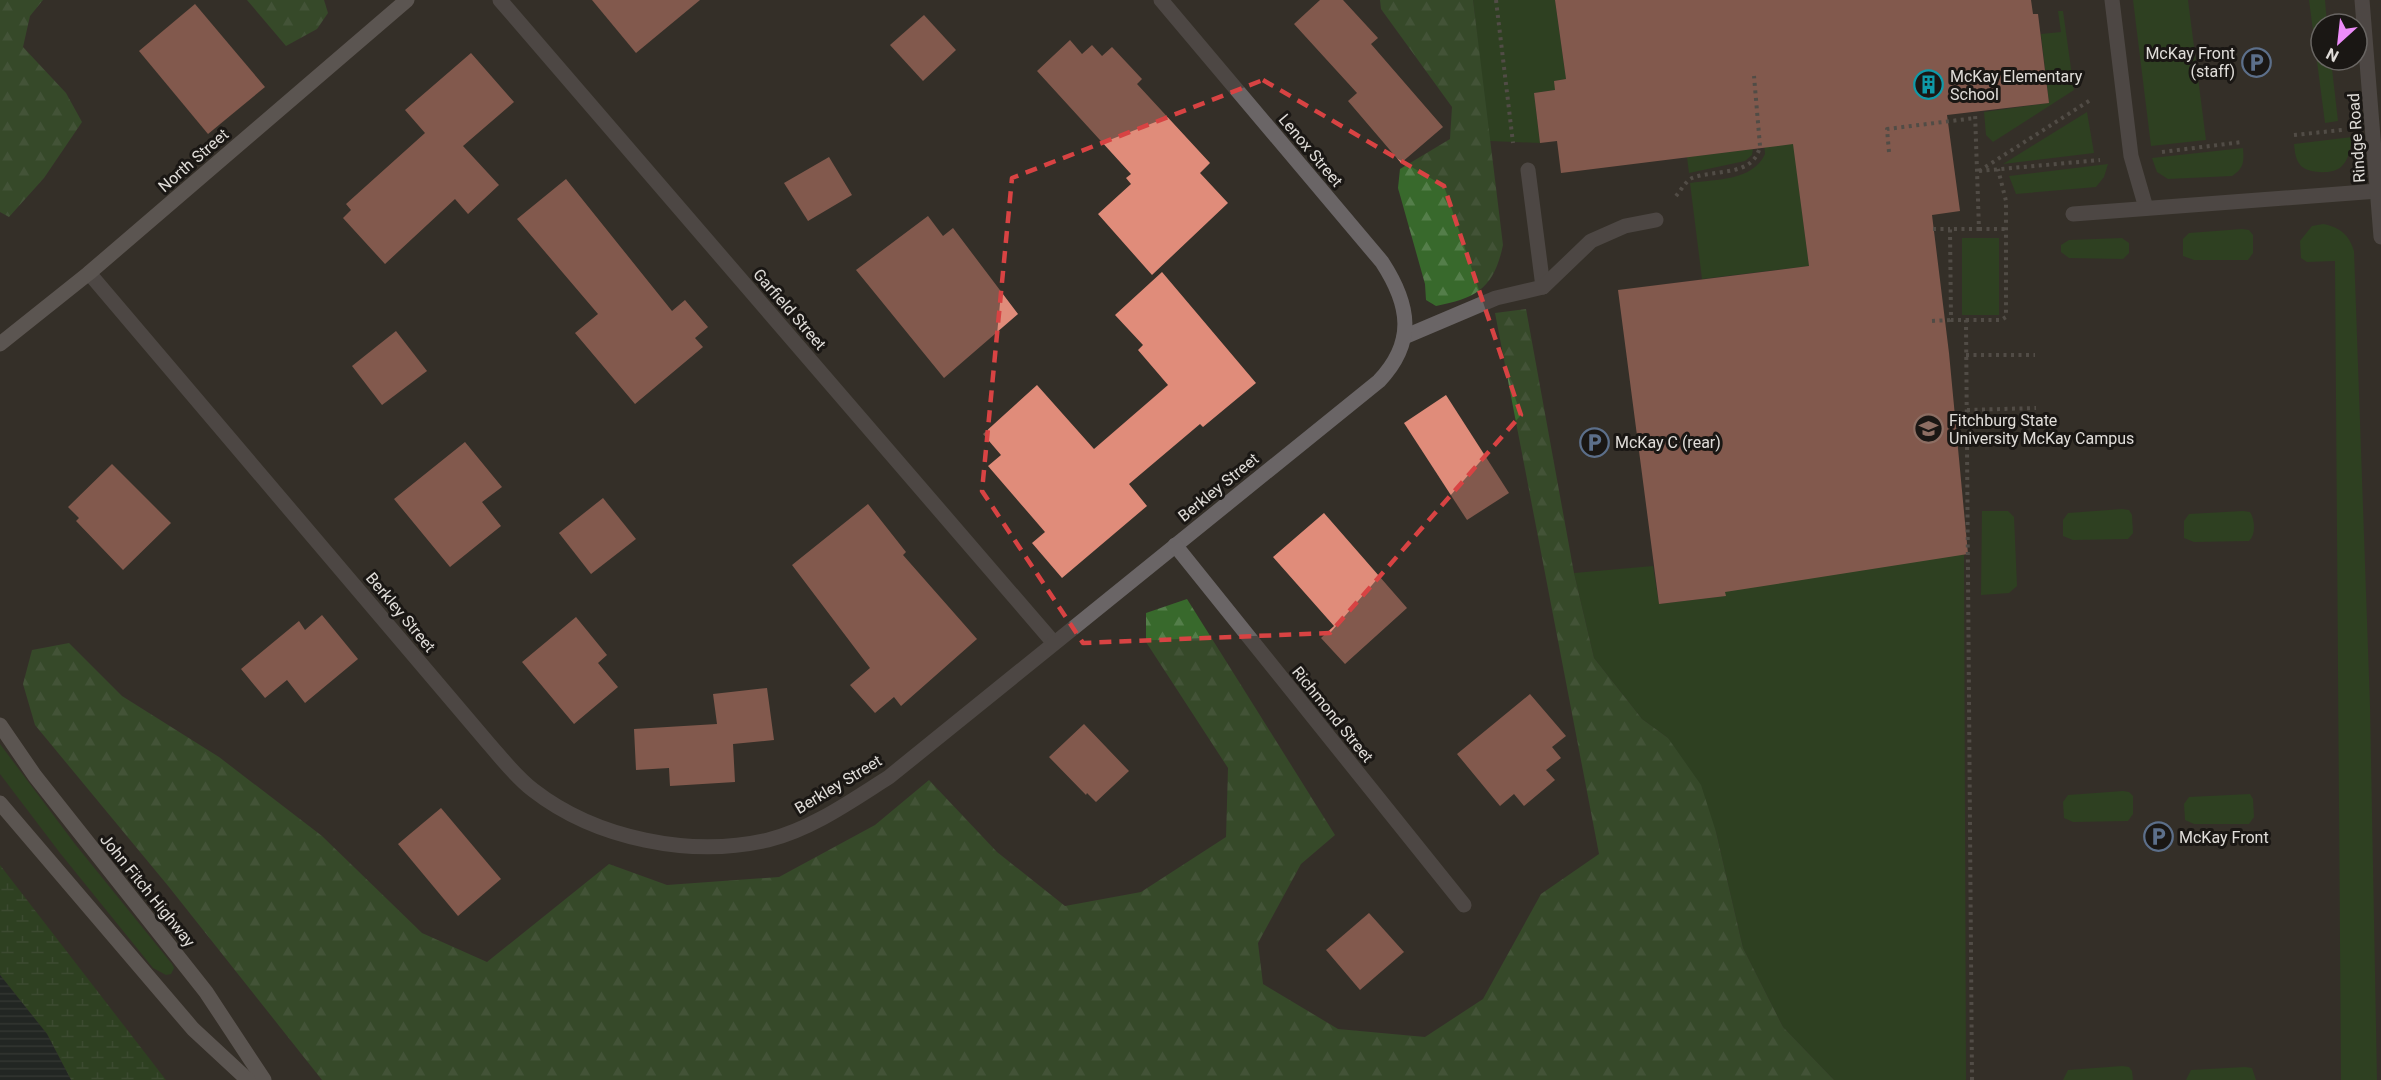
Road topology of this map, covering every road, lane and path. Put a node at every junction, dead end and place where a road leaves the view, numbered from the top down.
1 (407, 0) edge
2 (500, 0) edge
3 (1161, 0) edge
4 (1496, 0) edge
5 (2112, 0) edge
6 (2362, 0) edge
7 (1754, 76) dead end
8 (2122, 80) junction
9 (2345, 129) dead end
10 (2294, 135) dead end
11 (2242, 142) dead end
12 (1889, 152) dead end
13 (2153, 153) dead end
14 (2108, 159) dead end
15 (1998, 169) junction
16 (1528, 170) joint
17 (1979, 171) junction
18 (2378, 191) junction
19 (2146, 208) junction
20 (2073, 214) dead end
21 (1656, 220) joint
22 (1933, 229) dead end
23 (1950, 229) junction
24 (1979, 229) junction
25 (2006, 229) junction
26 (2381, 237) edge
27 (89, 273) junction
28 (1543, 287) junction
29 (1951, 320) junction
30 (1966, 320) junction
31 (1932, 321) dead end
32 (1404, 337) junction
33 (0, 344) edge
34 (1966, 355) junction
35 (2035, 356) dead end
36 (2036, 408) dead end
37 (1967, 410) junction
38 (1175, 545) junction
39 (1053, 642) junction
40 (0, 725) edge
41 (0, 803) edge
42 (1464, 905) dead end
43 (248, 1080) edge
44 (264, 1080) edge
45 (1972, 1080) edge

1 - 27 main road, North Street
2 - 39 street, Garfield Street
3 - 32 street, Lenox Street
4 - 16 path
5 - 8 street
6 - 18 street, Rindge Road
7 - 21 path
8 - 17 path
8 - 19 street
9 - 10 path
11 - 13 path
12 - 17 path
14 - 15 path
15 - 17 path
15 - 25 path
16 - 28 street
17 - 24 path
18 - 19 street
18 - 26 street, Rindge Road
19 - 20 street
21 - 28 street
22 - 23 path
23 - 24 path
23 - 29 path
24 - 25 path
25 - 30 path
27 - 33 main road, North Street
27 - 39 street, Berkley Street
28 - 32 street
29 - 30 path
29 - 31 path
30 - 34 path
32 - 38 street, Berkley Street
34 - 35 path
34 - 37 path
36 - 37 path
37 - 45 path
38 - 39 street, Berkley Street
38 - 42 street, Richmond Street
40 - 44 main road, John Fitch Highway
41 - 43 main road

